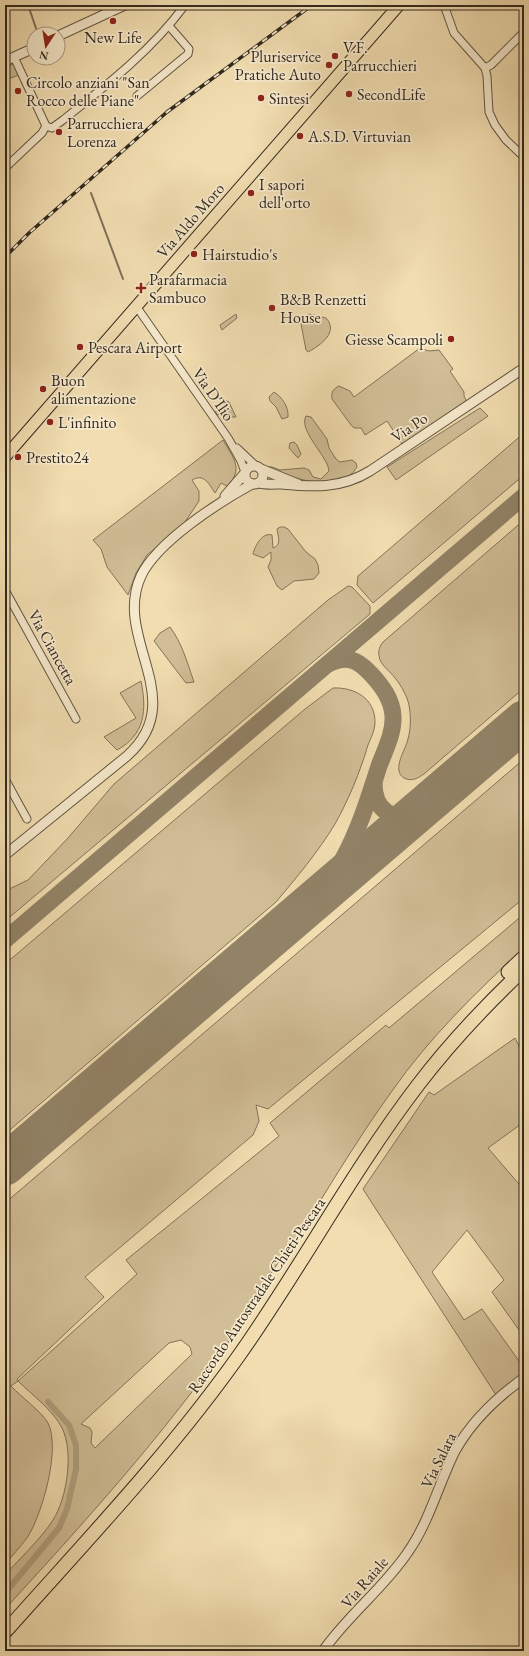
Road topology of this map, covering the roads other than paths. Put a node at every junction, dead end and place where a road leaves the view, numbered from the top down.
1 (125, 5) edge
2 (185, 5) edge
3 (399, 5) edge
4 (444, 5) edge
5 (169, 26) junction
6 (66, 32) edge
7 (524, 32) edge
8 (26, 52) edge
9 (9, 59) edge
10 (485, 68) junction
11 (137, 96) dead end
12 (46, 126) junction
13 (524, 157) edge
14 (5, 168) edge
15 (136, 306) junction
16 (524, 368) edge
17 (228, 438) junction
18 (5, 457) edge
19 (259, 468) junction
20 (244, 473) junction
21 (256, 484) junction
22 (302, 485) junction
23 (218, 504) junction
24 (5, 590) edge
25 (76, 718) dead end
26 (5, 779) edge
27 (27, 819) dead end
28 (5, 855) edge
29 (524, 957) edge
30 (524, 969) edge
31 (524, 1378) edge
32 (422, 1528) joint
33 (5, 1619) edge
34 (5, 1632) edge
35 (323, 1651) edge

1 - 6 street
2 - 5 street
3 - 15 main road, Via Aldo Moro
4 - 10 street
5 - 11 street
5 - 12 street
7 - 10 street
8 - 9 street
9 - 12 street
10 - 13 street
12 - 14 street
15 - 17 street, Via D'Ilio
15 - 18 main road, Via Aldo Moro
16 - 22 street, Via Po
17 - 19 street, Via D'Ilio
17 - 20 street, Via D'Ilio
19 - 20 street
19 - 21 street
19 - 22 street, Via Po
20 - 21 street
20 - 23 street
21 - 22 street, Via Po
21 - 23 street
23 - 28 street
24 - 25 street, Via Ciancetta
26 - 27 street
29 - 33 highway, Raccordo Autostradale Chieti-Pescara
30 - 34 highway, Raccordo Autostradale Chieti-Pescara
31 - 32 street, Via Salara
32 - 35 street, Via Raiale

